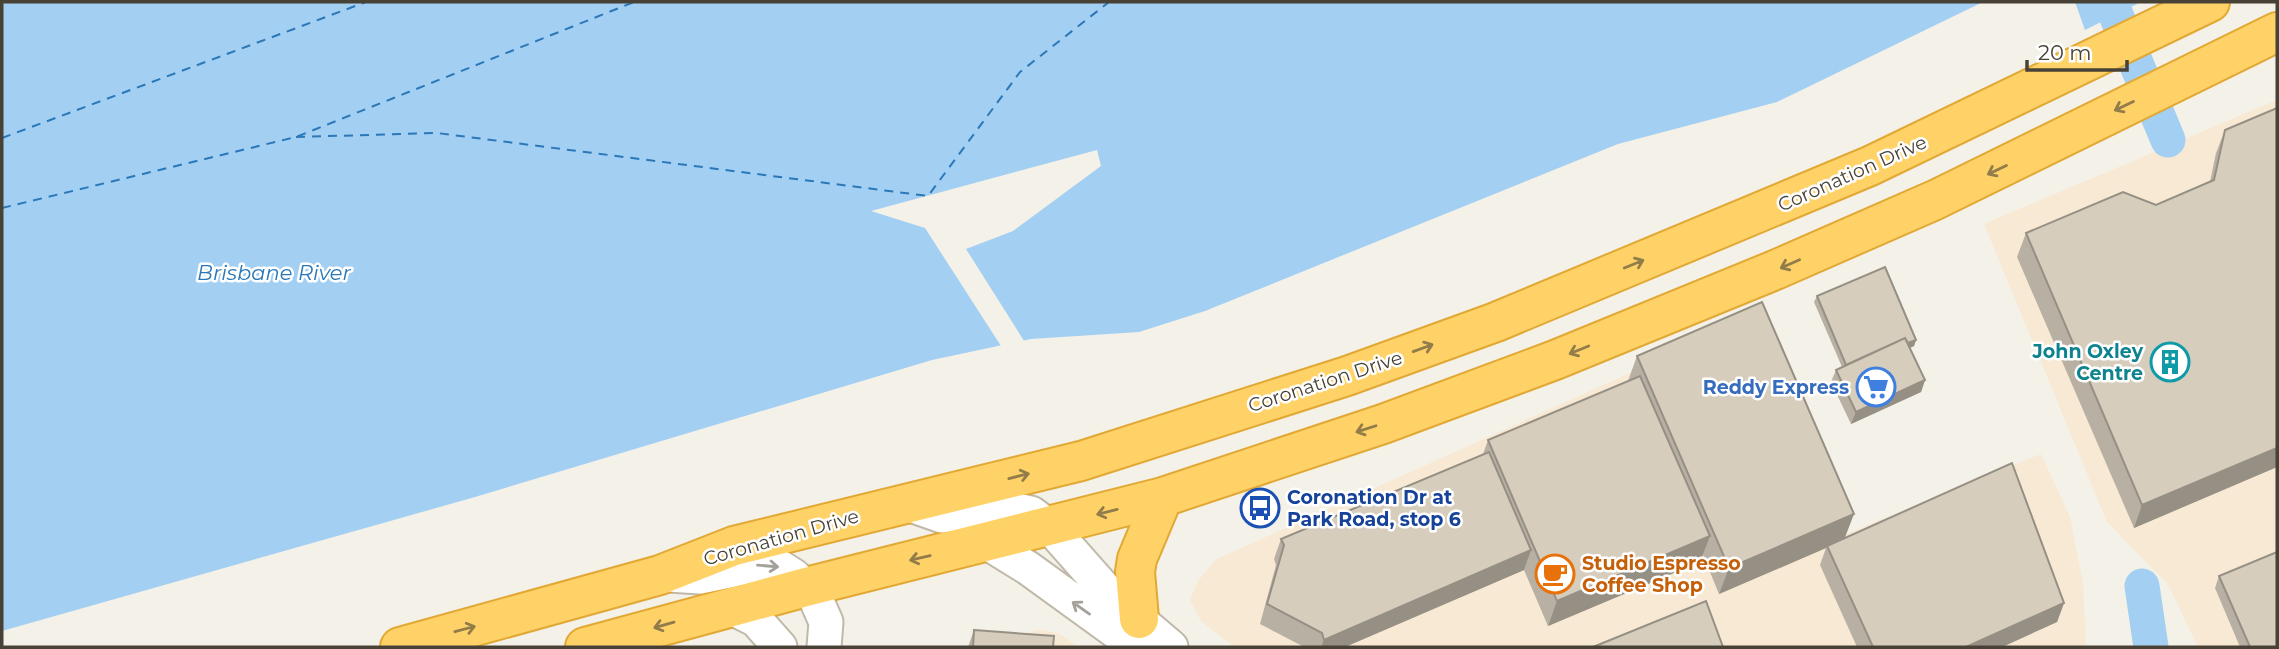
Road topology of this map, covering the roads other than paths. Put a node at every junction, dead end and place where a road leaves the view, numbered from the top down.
1 (2195, 9) edge
2 (2277, 32) edge
3 (1163, 497) junction
4 (905, 503) junction
5 (1050, 527) junction
6 (986, 542) junction
7 (660, 575) junction
8 (806, 587) junction
9 (730, 607) junction
10 (1138, 633) edge
11 (400, 647) edge
12 (585, 647) edge
13 (780, 647) edge
14 (824, 647) edge
15 (1171, 647) edge

4 -> 1 highway, Coronation Drive
2 -> 3 highway
3 -> 5 highway
3 - 10 highway
4 - 5 street
4 - 7 highway, Coronation Drive
5 - 6 highway
5 - 10 street
6 -> 8 highway
10 -> 6 street
7 -> 8 street
11 -> 7 highway, Coronation Drive
8 - 9 highway
8 - 14 street
9 -> 12 highway
9 - 13 street
10 - 15 street

